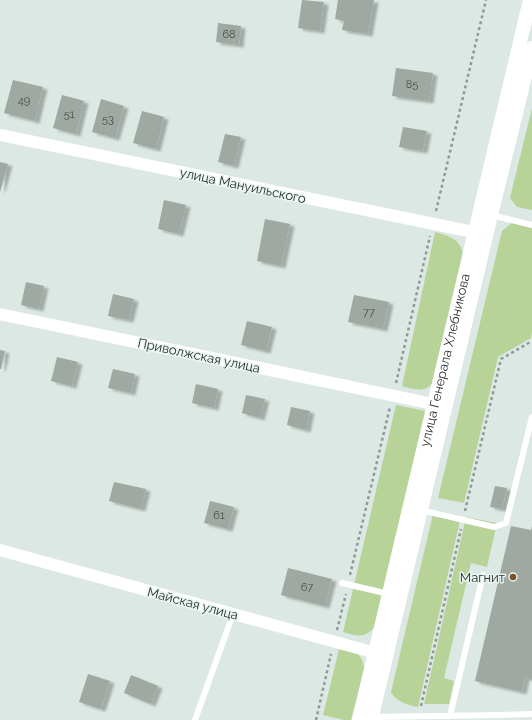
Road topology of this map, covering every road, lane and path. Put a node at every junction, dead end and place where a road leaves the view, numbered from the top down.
1 (486, 0) edge
2 (530, 0) edge
3 (532, 48) edge
4 (0, 135) edge
5 (485, 214) junction
6 (433, 224) junction
7 (532, 225) edge
8 (480, 234) junction
9 (0, 314) edge
10 (393, 395) junction
11 (440, 405) junction
12 (532, 417) edge
13 (415, 508) junction
14 (0, 550) edge
15 (482, 575) dead end
16 (345, 584) junction
17 (389, 594) junction
18 (233, 614) junction
19 (334, 642) junction
20 (380, 654) junction
21 (532, 714) edge
22 (450, 716) junction
23 (365, 718) edge
24 (498, 718) edge
25 (195, 720) edge
26 (316, 720) edge

1 - 6 path
2 - 5 street, улица Генерала Хлебникова
3 - 5 street, улица Генерала Хлебникова
4 - 6 street, улица Мануильского
5 - 7 lane
5 - 8 street, улица Генерала Хлебникова
6 - 8 street, улица Мануильского
6 - 10 path
8 - 11 street, улица Генерала Хлебникова
9 - 10 street, Приволжская улица
10 - 11 street, Приволжская улица
10 - 16 path
11 - 13 street, улица Генерала Хлебникова
12 - 13 lane
13 - 17 street, улица Генерала Хлебникова
13 - 20 street, улица Генерала Хлебникова
14 - 18 street, Майская улица
15 - 22 lane
16 - 17 lane
16 - 19 path
17 - 20 street, улица Генерала Хлебникова
18 - 19 street, Майская улица
18 - 25 lane
19 - 20 street, Майская улица
19 - 26 path
20 - 23 street, улица Генерала Хлебникова
21 - 24 lane
22 - 23 lane
22 - 24 lane

